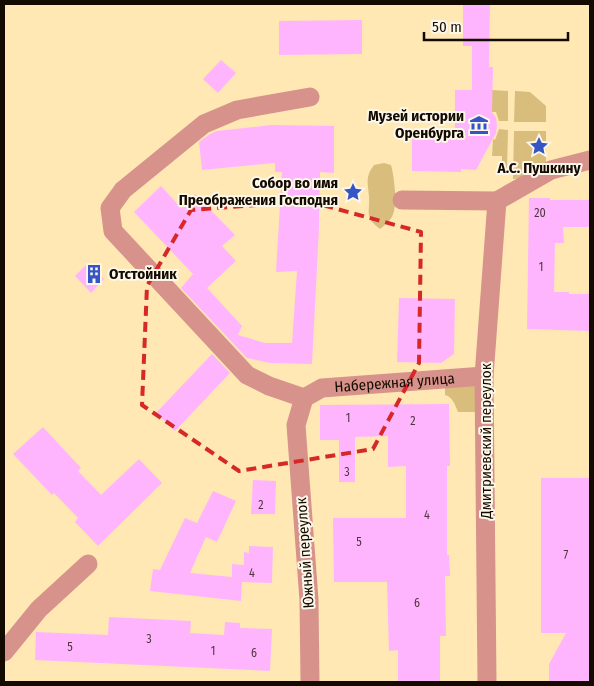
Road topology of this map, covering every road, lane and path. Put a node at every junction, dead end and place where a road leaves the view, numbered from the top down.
1 (310, 97) dead end
2 (590, 160) edge
3 (402, 200) dead end
4 (497, 201) junction
5 (484, 376) junction
6 (304, 398) junction
7 (88, 564) dead end
8 (4, 652) edge
9 (310, 682) edge
10 (488, 682) edge

1 - 6 street
2 - 4 street
3 - 4 street
4 - 5 street, Дмитриевский переулок
5 - 6 street, Набережная улица
5 - 10 street, Дмитриевский переулок
6 - 9 street, Южный переулок
7 - 8 street

